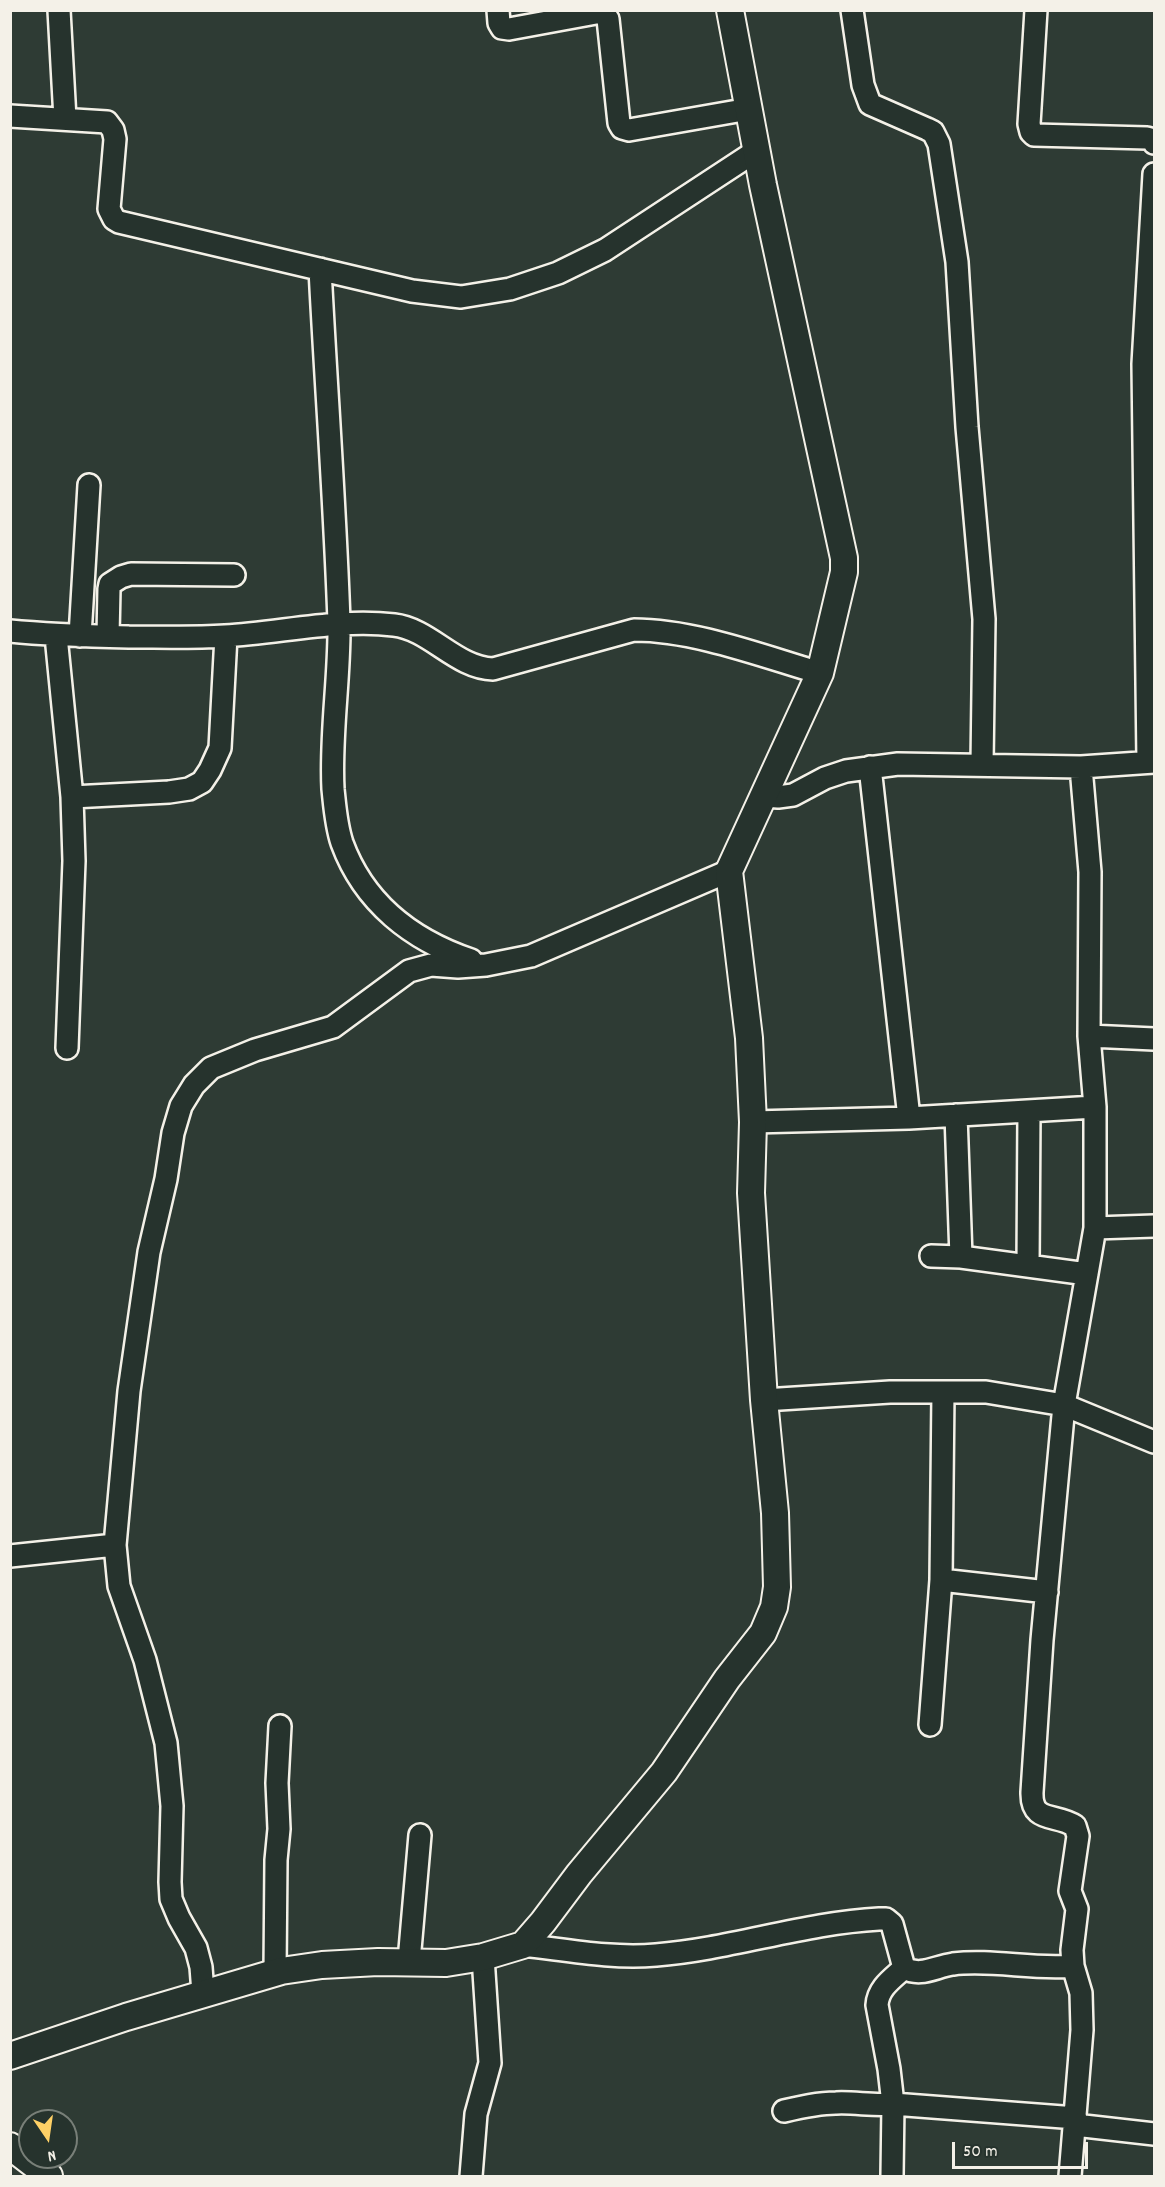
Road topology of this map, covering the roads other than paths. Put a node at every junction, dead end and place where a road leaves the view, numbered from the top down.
1 (59, 10) edge
2 (498, 10) edge
3 (730, 10) edge
4 (852, 10) edge
5 (1036, 10) edge
6 (749, 109) junction
7 (10, 116) edge
8 (65, 119) junction
9 (1155, 143) edge
10 (756, 151) junction
11 (1155, 174) edge
12 (320, 269) junction
13 (89, 486) dead end
14 (234, 575) dead end
15 (339, 624) junction
16 (10, 631) edge
17 (56, 636) junction
18 (80, 636) junction
19 (108, 636) junction
20 (226, 636) junction
21 (820, 673) junction
22 (1151, 762) edge
23 (982, 764) junction
24 (870, 767) junction
25 (1081, 767) junction
26 (72, 796) junction
27 (764, 796) junction
28 (729, 871) junction
29 (486, 965) junction
30 (1089, 1036) junction
31 (1155, 1039) edge
32 (67, 1048) dead end
33 (1095, 1107) junction
34 (1029, 1110) junction
35 (956, 1115) junction
36 (909, 1118) junction
37 (753, 1122) junction
38 (1155, 1226) edge
39 (1095, 1228) junction
40 (931, 1256) dead end
41 (961, 1257) junction
42 (1028, 1266) junction
43 (1087, 1274) junction
44 (943, 1392) junction
45 (764, 1400) junction
46 (1064, 1405) junction
47 (1155, 1442) edge
48 (115, 1545) junction
49 (10, 1556) edge
50 (941, 1580) junction
51 (1047, 1592) junction
52 (930, 1725) dead end
53 (280, 1726) dead end
54 (420, 1835) dead end
55 (523, 1946) junction
56 (483, 1957) junction
57 (409, 1961) junction
58 (1073, 1966) junction
59 (904, 1968) junction
60 (275, 1972) junction
61 (203, 1993) junction
62 (10, 2056) edge
63 (893, 2104) junction
64 (784, 2111) dead end
65 (1075, 2122) junction
66 (1155, 2134) edge
67 (10, 2146) edge
68 (49, 2176) edge
69 (471, 2176) edge
70 (892, 2176) edge
71 (1070, 2176) edge

1 - 8 street
2 - 6 street
3 - 6 street
4 - 23 street
5 - 9 street
6 - 10 street
7 - 8 street
8 - 12 street
10 - 12 street
10 - 21 street
11 - 22 street
12 - 15 street
13 - 18 street
14 - 19 street
15 - 20 street
15 - 21 street
15 - 29 street
16 - 17 street
17 - 18 street
17 - 26 street
18 - 19 street
19 - 20 street
20 - 26 street
21 - 27 street
22 - 25 street
23 - 24 street
23 - 25 street
24 - 27 street
24 - 36 street
25 - 30 street
26 - 32 street
27 - 28 street
28 - 29 street
28 - 37 street
29 - 48 street
30 - 31 street
30 - 33 street
33 - 34 street
33 - 39 street
34 - 35 street
34 - 42 street
35 - 36 street
35 - 41 street
36 - 37 street
37 - 45 street
38 - 39 street
39 - 43 street
40 - 41 street
41 - 42 street
42 - 43 street
43 - 46 street
44 - 45 street
44 - 46 street
44 - 50 street
45 - 55 street
46 - 47 street
46 - 51 street
48 - 49 street
48 - 61 street
50 - 51 street
50 - 52 street
51 - 58 street
53 - 60 street
54 - 57 street
55 - 56 street
55 - 59 street
56 - 57 street
56 - 69 street
57 - 60 street
58 - 59 street
58 - 65 street
59 - 63 street
60 - 61 street
61 - 62 street
63 - 64 street
63 - 65 street
63 - 70 street
65 - 66 street
65 - 71 street
67 - 68 street

